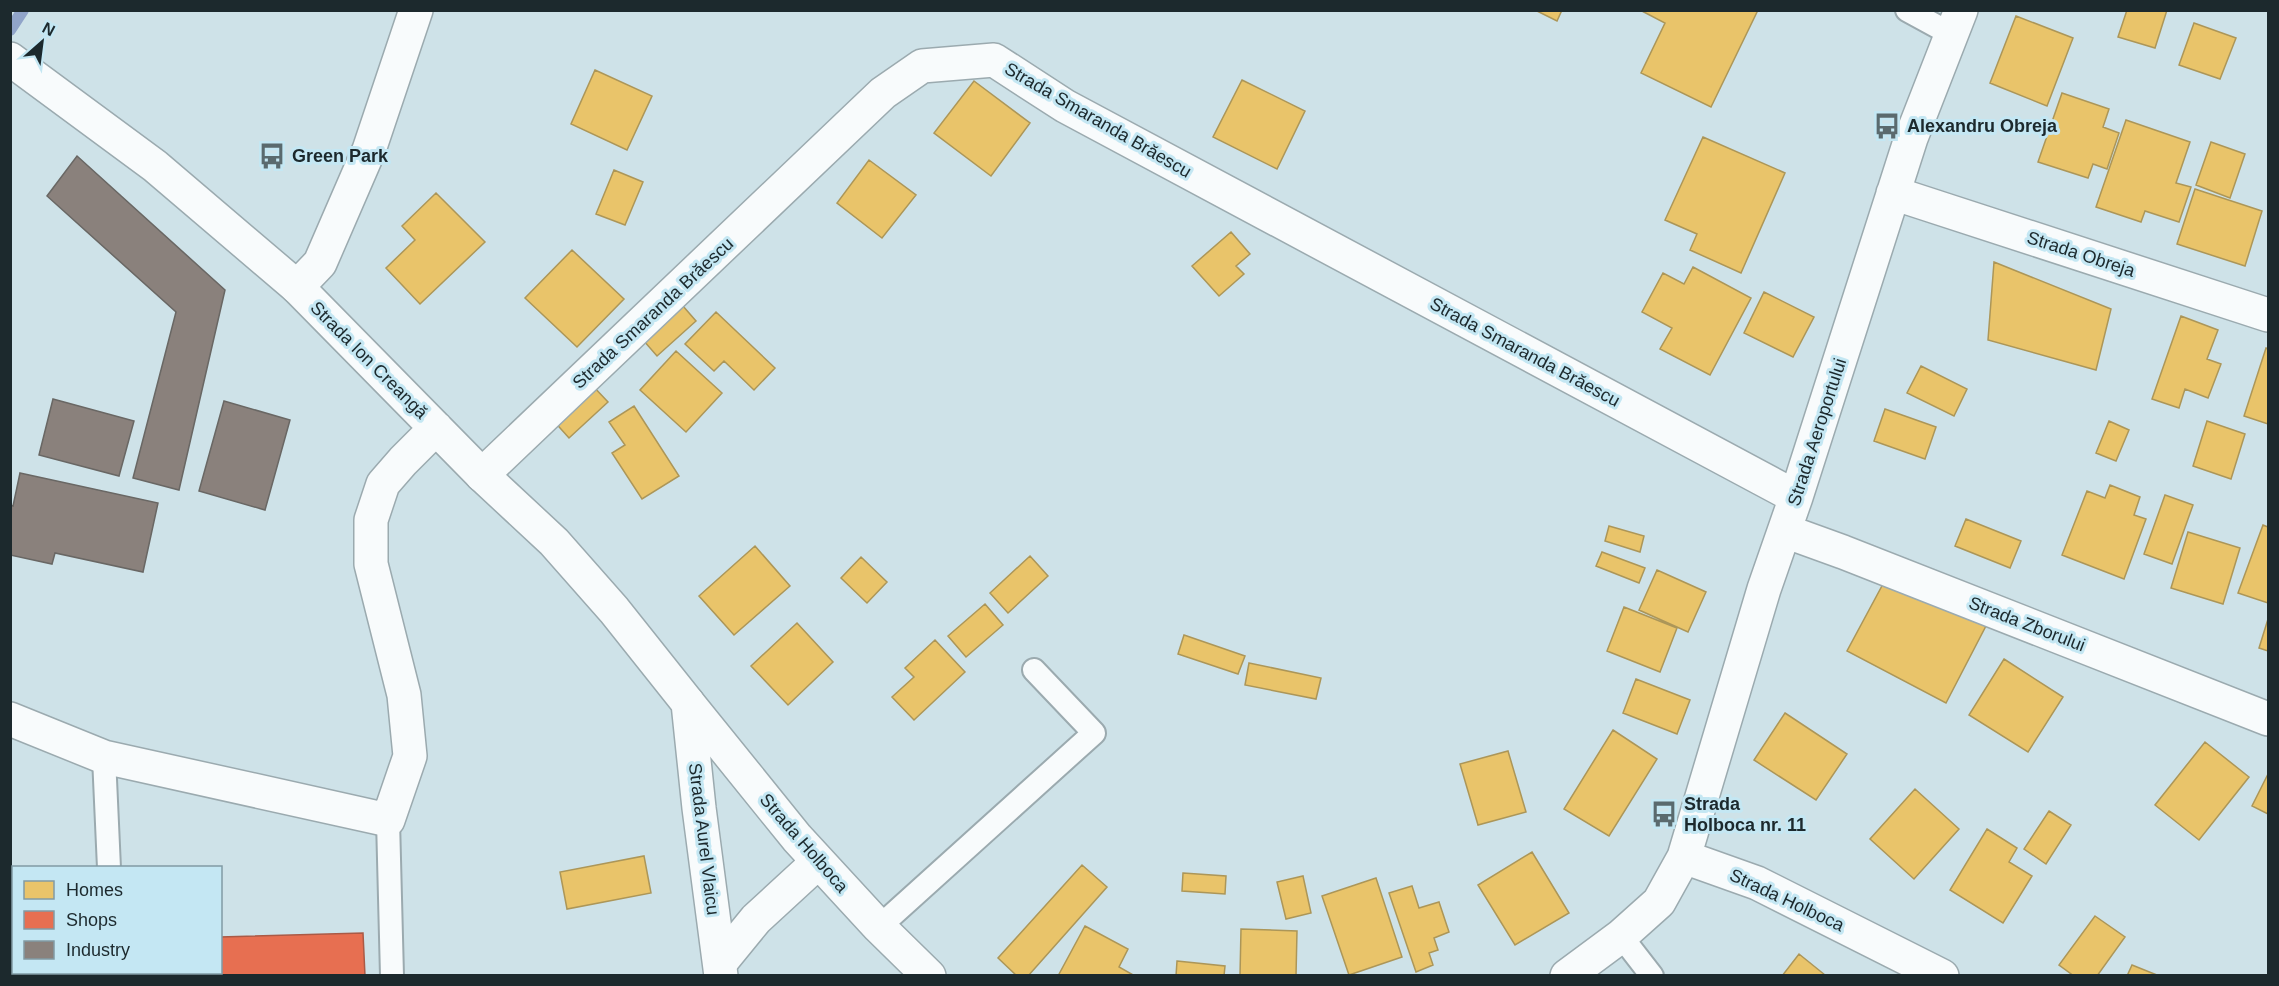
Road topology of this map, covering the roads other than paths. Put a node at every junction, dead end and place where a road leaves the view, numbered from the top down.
1 (416, 10) edge
2 (1907, 10) edge
3 (1956, 22) edge
4 (16, 63) edge
5 (1893, 193) junction
6 (297, 287) junction
7 (2268, 315) edge
8 (436, 428) junction
9 (482, 475) junction
10 (1796, 497) junction
11 (1785, 531) junction
12 (1034, 670) dead end
13 (688, 703) junction
14 (2268, 718) edge
15 (10, 719) edge
16 (104, 757) junction
17 (388, 820) junction
18 (1684, 856) junction
19 (819, 862) junction
20 (109, 866) edge
21 (879, 927) junction
22 (1621, 936) junction
23 (721, 969) edge
24 (392, 975) edge
25 (929, 975) edge
26 (1567, 975) edge
27 (1652, 975) edge
28 (1942, 975) edge

1 - 6 street
2 - 3 lane
3 - 5 street, Strada Aeroportului
4 - 6 street, Strada Ion Creangă
5 - 7 street, Strada Obreja
5 - 10 street, Strada Aeroportului
6 - 8 street, Strada Ion Creangă
8 - 9 street, Strada Ion Creangă
8 - 17 street
9 - 10 street, Strada Smaranda Brăescu
9 - 13 street, Strada Ion Creangă
10 - 11 street, Strada Aeroportului
11 - 14 street, Strada Zborului
11 - 18 street, Strada Aeroportului
12 - 21 lane
13 - 19 street, Strada Holboca
13 - 23 street, Strada Aurel Vlaicu
15 - 16 street
16 - 17 street
16 - 20 lane
17 - 24 lane
18 - 22 street
18 - 28 street, Strada Holboca
19 - 21 street, Strada Holboca
19 - 23 street
21 - 25 street, Strada Holboca
22 - 26 street
22 - 27 lane

